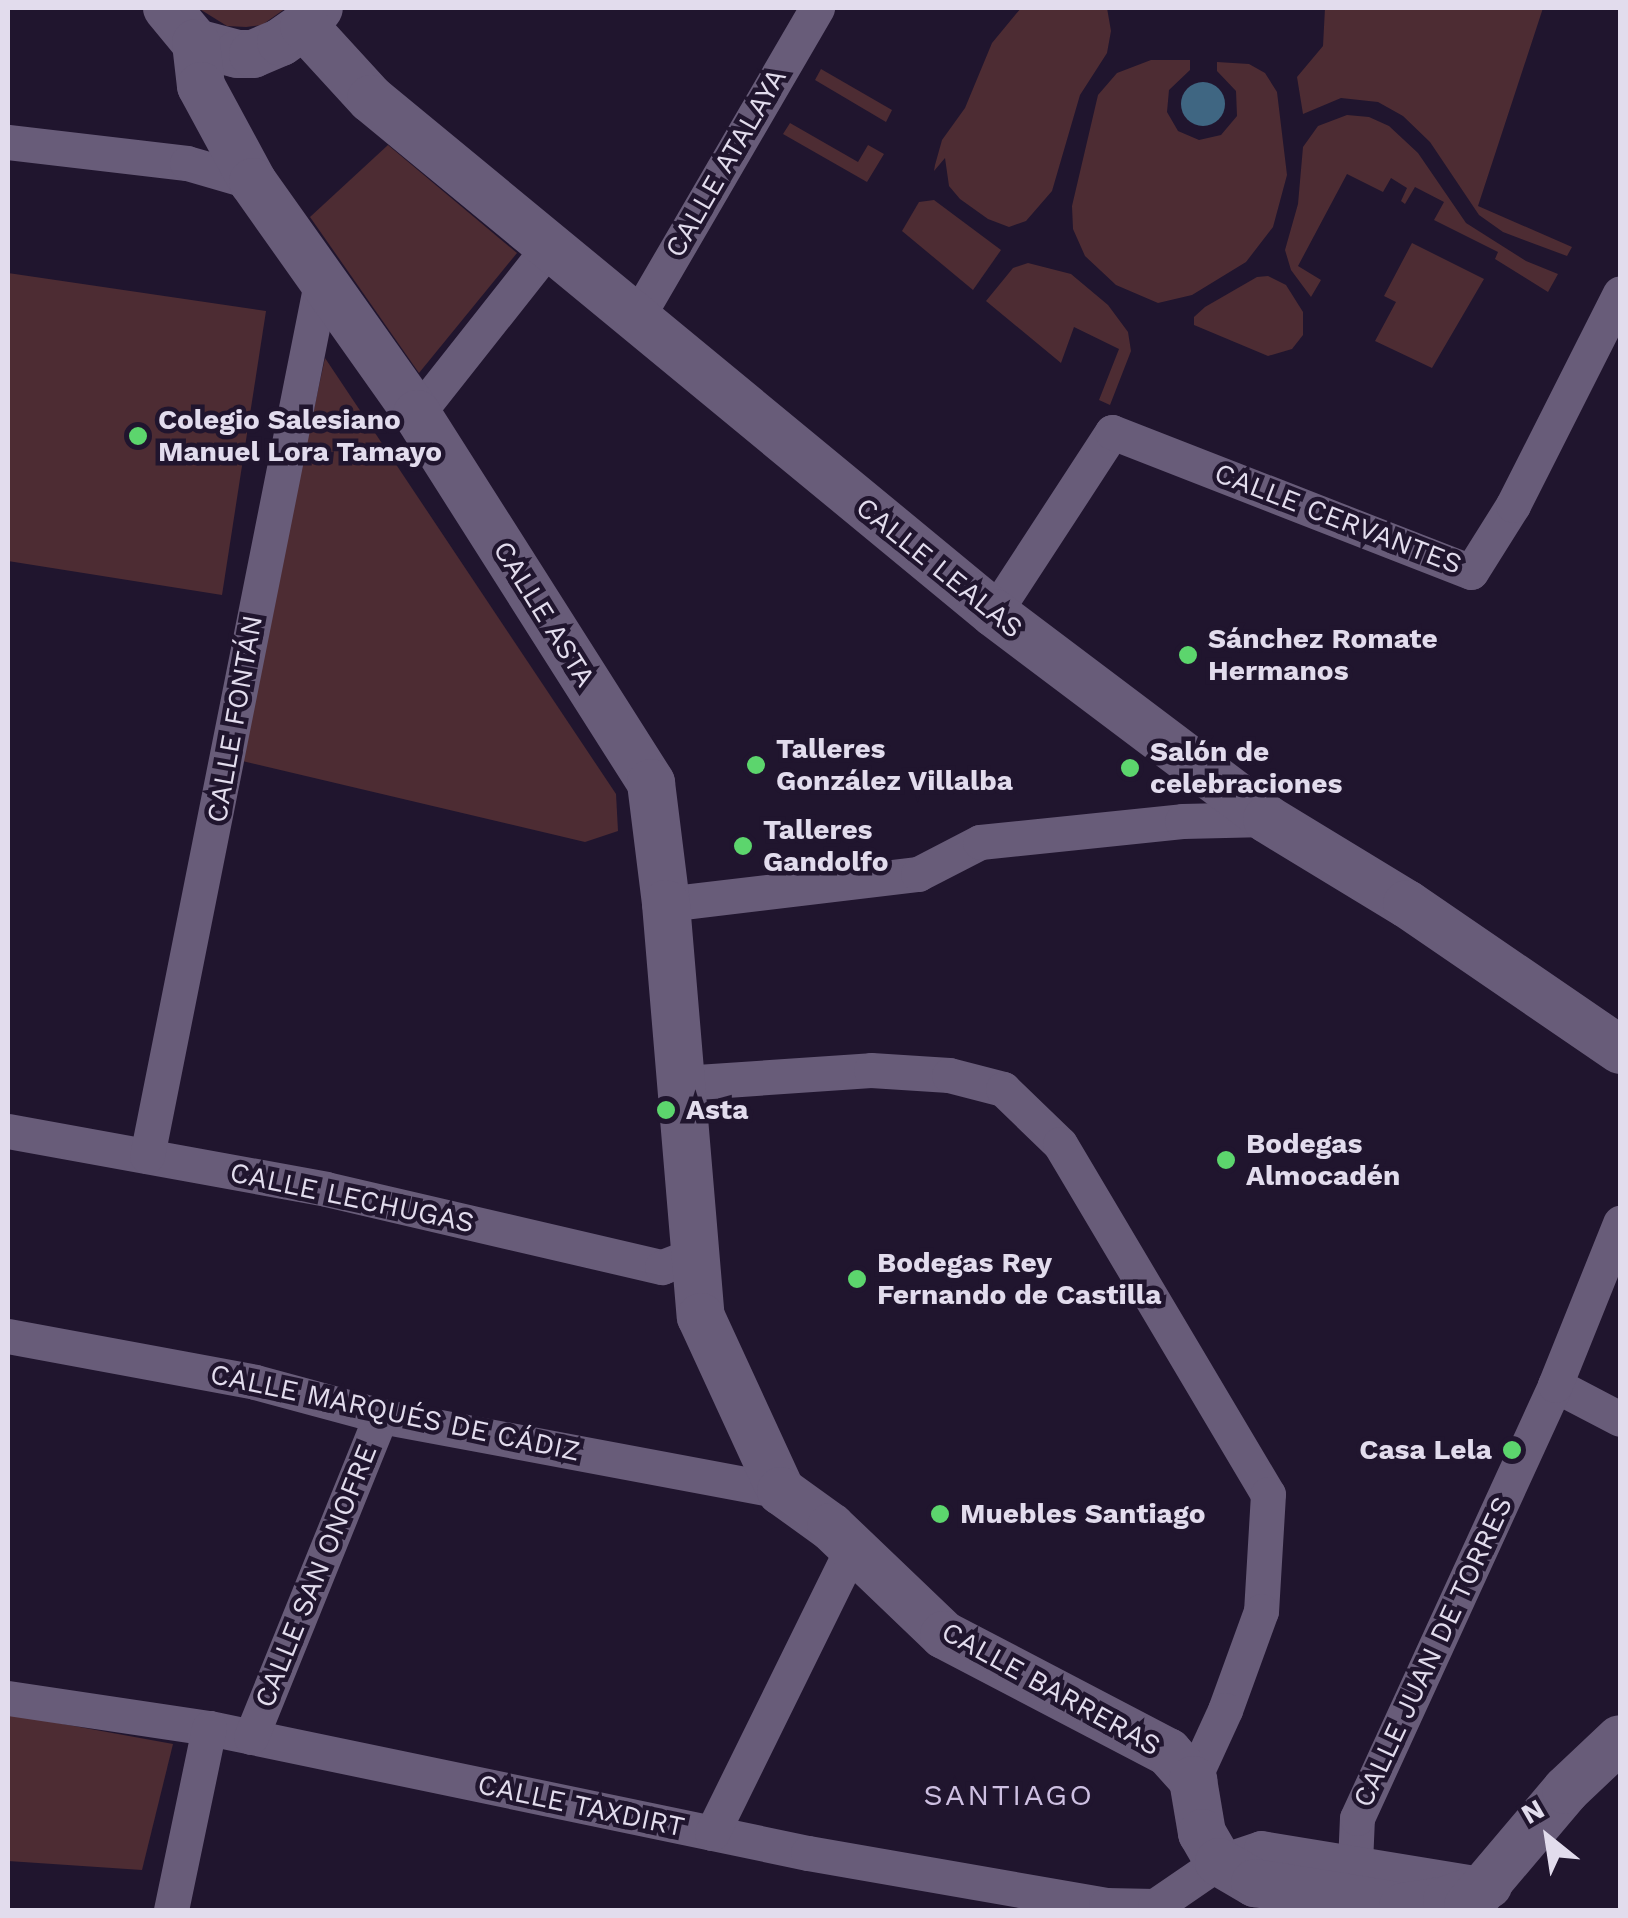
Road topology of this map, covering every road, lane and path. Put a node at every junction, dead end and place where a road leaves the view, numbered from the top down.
1 (817, 8) edge
2 (174, 17) edge
3 (311, 17) edge
4 (8, 142) edge
5 (253, 182) junction
6 (549, 248) junction
7 (321, 283) junction
8 (1620, 293) edge
9 (636, 319) junction
10 (417, 414) junction
11 (994, 613) junction
12 (1267, 819) junction
13 (666, 904) junction
14 (1620, 1050) edge
15 (682, 1083) junction
16 (8, 1132) edge
17 (147, 1156) junction
18 (1620, 1223) edge
19 (694, 1255) junction
20 (8, 1336) edge
21 (1555, 1385) junction
22 (381, 1416) junction
23 (1620, 1419) edge
24 (781, 1491) junction
25 (852, 1548) junction
26 (8, 1698) edge
27 (209, 1728) junction
28 (250, 1736) junction
29 (1620, 1739) edge
30 (1193, 1780) junction
31 (712, 1833) junction
32 (1218, 1862) junction
33 (1355, 1864) junction
34 (1481, 1902) edge
35 (1155, 1908) edge
36 (1406, 1909) edge
37 (170, 1910) edge

1 - 9 street, CALLE ATALAYA
2 - 3 street
2 - 5 street, CALLE ASTA
3 - 6 street, CALLE LEALAS
4 - 5 street
5 - 7 street, CALLE ASTA
6 - 9 street, CALLE LEALAS
6 - 10 street
7 - 10 street, CALLE ASTA
7 - 17 street, CALLE FONTÁN
8 - 11 street, CALLE CERVANTES
9 - 11 street, CALLE LEALAS
10 - 13 street, CALLE ASTA
11 - 12 street, CALLE LEALAS
12 - 13 street
12 - 14 street, CALLE LEALAS
13 - 15 street, CALLE ASTA
15 - 19 street, CALLE ASTA
15 - 30 street
16 - 17 street, CALLE LECHUGAS
17 - 19 street, CALLE LECHUGAS
18 - 21 street, CALLE JUAN DE TORRES
19 - 24 street, CALLE BARRERAS
20 - 22 street, CALLE MARQUÉS DE CÁDIZ
21 - 23 street
21 - 33 street, CALLE JUAN DE TORRES
22 - 24 street, CALLE MARQUÉS DE CÁDIZ
22 - 28 street, CALLE SAN ONOFRE
24 - 25 street, CALLE BARRERAS
25 - 30 street, CALLE BARRERAS
25 - 31 street
26 - 27 street, CALLE TAXDIRT
27 - 28 street, CALLE TAXDIRT
27 - 37 street
28 - 31 street, CALLE TAXDIRT
29 - 34 street
30 - 32 street
31 - 35 street, CALLE TAXDIRT
32 - 33 street
32 - 35 street
32 - 36 street
33 - 34 street
34 - 36 street

